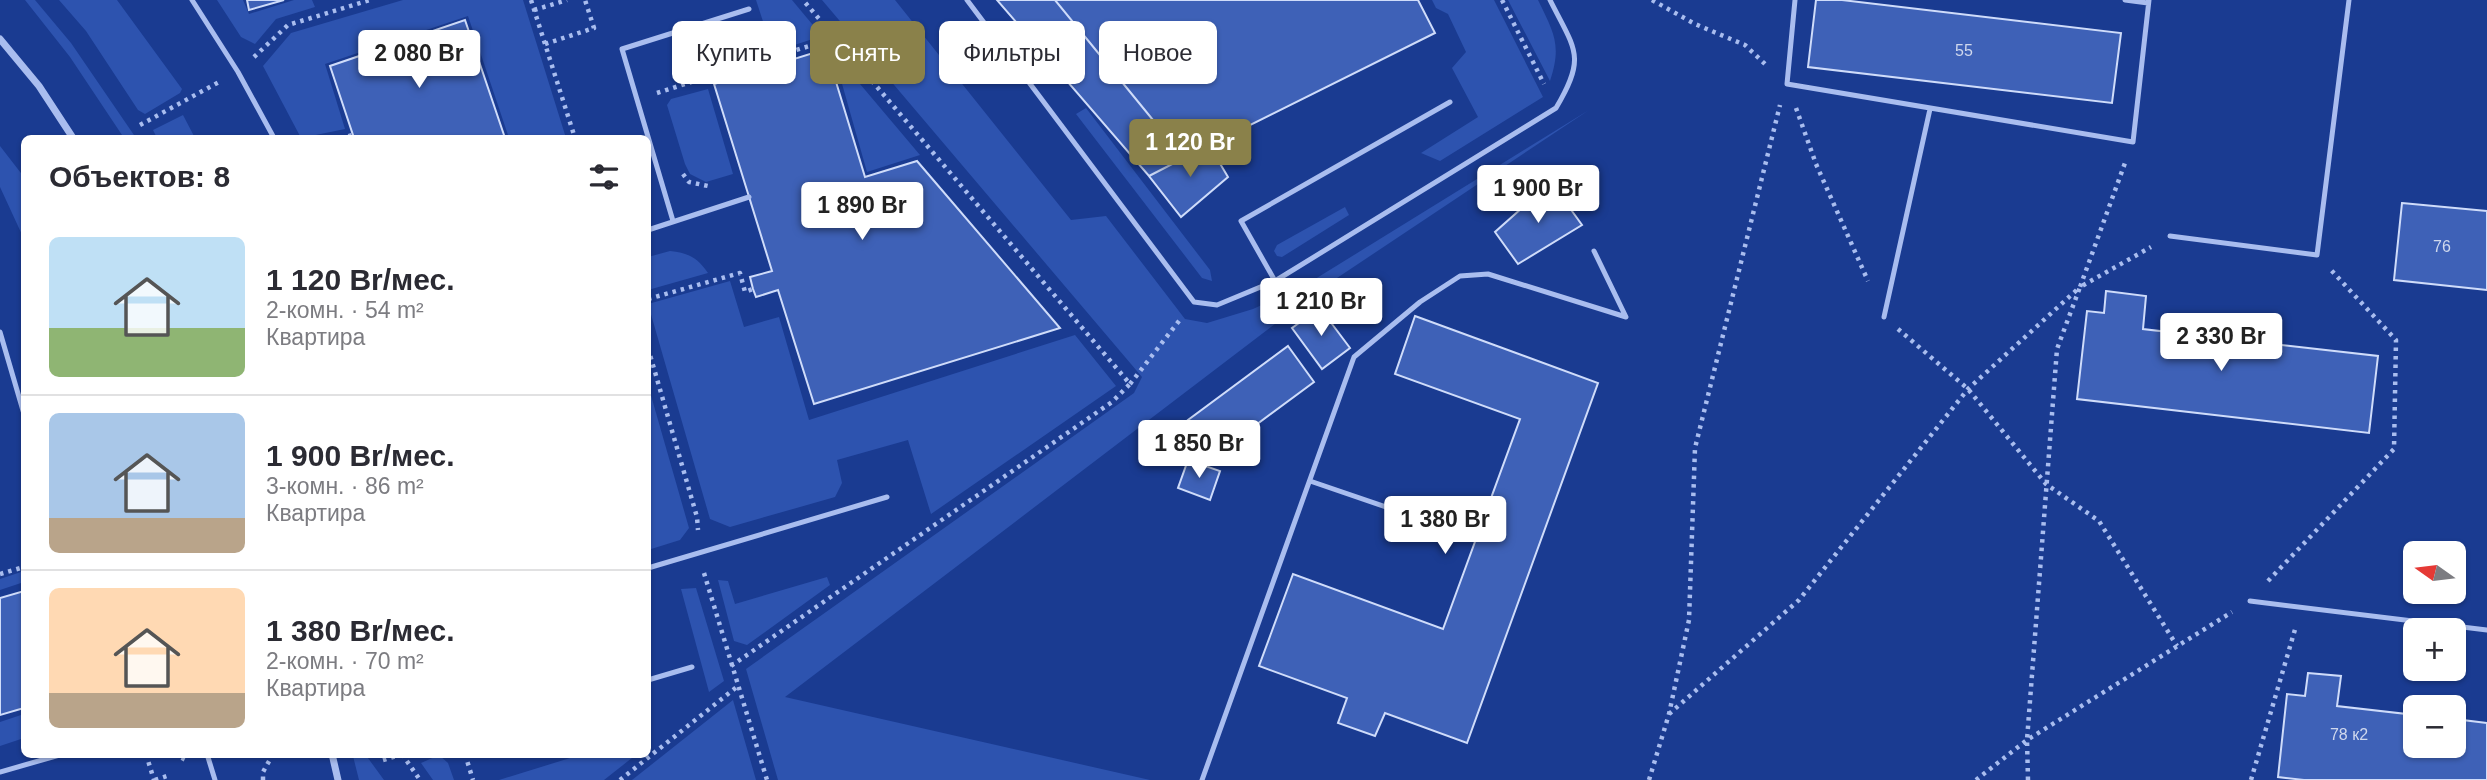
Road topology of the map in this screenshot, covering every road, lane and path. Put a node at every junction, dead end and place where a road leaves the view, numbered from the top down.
1 (192, 0) edge
2 (370, 0) edge
3 (531, 0) edge
4 (568, 0) edge
5 (586, 0) edge
6 (803, 0) edge
7 (967, 0) edge
8 (1502, 0) edge
9 (1550, 0) edge
10 (1652, 0) edge
11 (1795, 0) edge
12 (2125, 0) edge
13 (2349, 0) edge
14 (2148, 1) edge
15 (749, 9) dead end
16 (534, 10) junction
17 (821, 21) edge
18 (0, 40) edge
19 (545, 44) junction
20 (239, 72) junction
21 (654, 81) dead end
22 (685, 84) edge
23 (875, 84) edge
24 (1787, 84) junction
25 (657, 93) junction
26 (1450, 102) dead end
27 (661, 105) dead end
28 (1556, 108) junction
29 (1930, 109) junction
30 (140, 125) dead end
31 (71, 135) edge
32 (272, 135) edge
33 (574, 135) edge
34 (648, 135) edge
35 (2133, 142) junction
36 (651, 146) edge
37 (678, 166) dead end
38 (718, 188) dead end
39 (749, 197) dead end
40 (673, 220) junction
41 (651, 229) edge
42 (2170, 236) joint
43 (1594, 251) dead end
44 (2317, 255) junction
45 (1275, 281) junction
46 (2080, 287) junction
47 (753, 289) dead end
48 (651, 298) edge
49 (1194, 302) junction
50 (1884, 317) junction
51 (0, 332) edge
52 (1130, 384) junction
53 (1968, 389) junction
54 (21, 404) edge
55 (1310, 481) junction
56 (2046, 484) junction
57 (887, 496) dead end
58 (1427, 521) dead end
59 (651, 567) edge
60 (21, 568) edge
61 (0, 574) edge
62 (2250, 601) junction
63 (2302, 605) junction
64 (2487, 630) edge
65 (2177, 646) junction
66 (731, 666) dead end
67 (692, 667) dead end
68 (651, 679) edge
69 (738, 686) dead end
70 (1669, 714) junction
71 (2027, 740) junction
72 (651, 755) edge
73 (49, 758) edge
74 (147, 758) edge
75 (208, 758) edge
76 (271, 758) edge
77 (333, 758) edge
78 (390, 758) edge
79 (406, 758) edge
80 (466, 758) edge
81 (648, 758) edge
82 (383, 760) dead end
83 (0, 772) edge
84 (339, 779) edge
85 (154, 780) edge
86 (168, 780) edge
87 (215, 780) edge
88 (263, 780) edge
89 (420, 780) edge
90 (473, 780) edge
91 (620, 780) edge
92 (1202, 780) edge
93 (1649, 780) edge
94 (1976, 780) edge
95 (2028, 780) edge
96 (2251, 780) edge

1 - 20 lane
2 - 20 path
3 - 16 path
4 - 16 path
5 - 19 path
6 - 17 path
7 - 49 lane
8 - 28 path
9 - 28 lane
10 - 24 path
11 - 24 lane
12 - 14 lane
13 - 44 lane
14 - 35 lane
15 - 34 lane
16 - 19 path
18 - 31 street
19 - 33 path
20 - 30 path
20 - 32 lane
21 - 25 path
22 - 25 path
23 - 52 path
24 - 29 lane
24 - 50 path
24 - 70 path
25 - 27 path
26 - 45 lane
28 - 45 lane
29 - 35 lane
29 - 50 lane
35 - 46 path
36 - 40 lane
37 - 38 path
39 - 40 lane
40 - 41 lane
42 - 44 lane
42 - 46 path
43 - 55 lane
44 - 62 path
45 - 49 lane
46 - 53 path
46 - 56 path
47 - 48 path
49 - 52 path
50 - 53 path
51 - 54 lane
52 - 66 path
53 - 56 path
53 - 70 path
55 - 58 lane
55 - 92 lane
56 - 65 path
56 - 71 path
57 - 59 lane
60 - 61 path
62 - 63 lane
62 - 65 path
63 - 64 lane
63 - 96 path
65 - 71 path
67 - 68 lane
69 - 72 path
70 - 93 path
71 - 94 path
71 - 95 path
73 - 83 lane
74 - 85 path
75 - 87 lane
76 - 88 path
77 - 84 street
78 - 82 path
79 - 89 path
80 - 90 path
81 - 91 path
85 - 86 path

